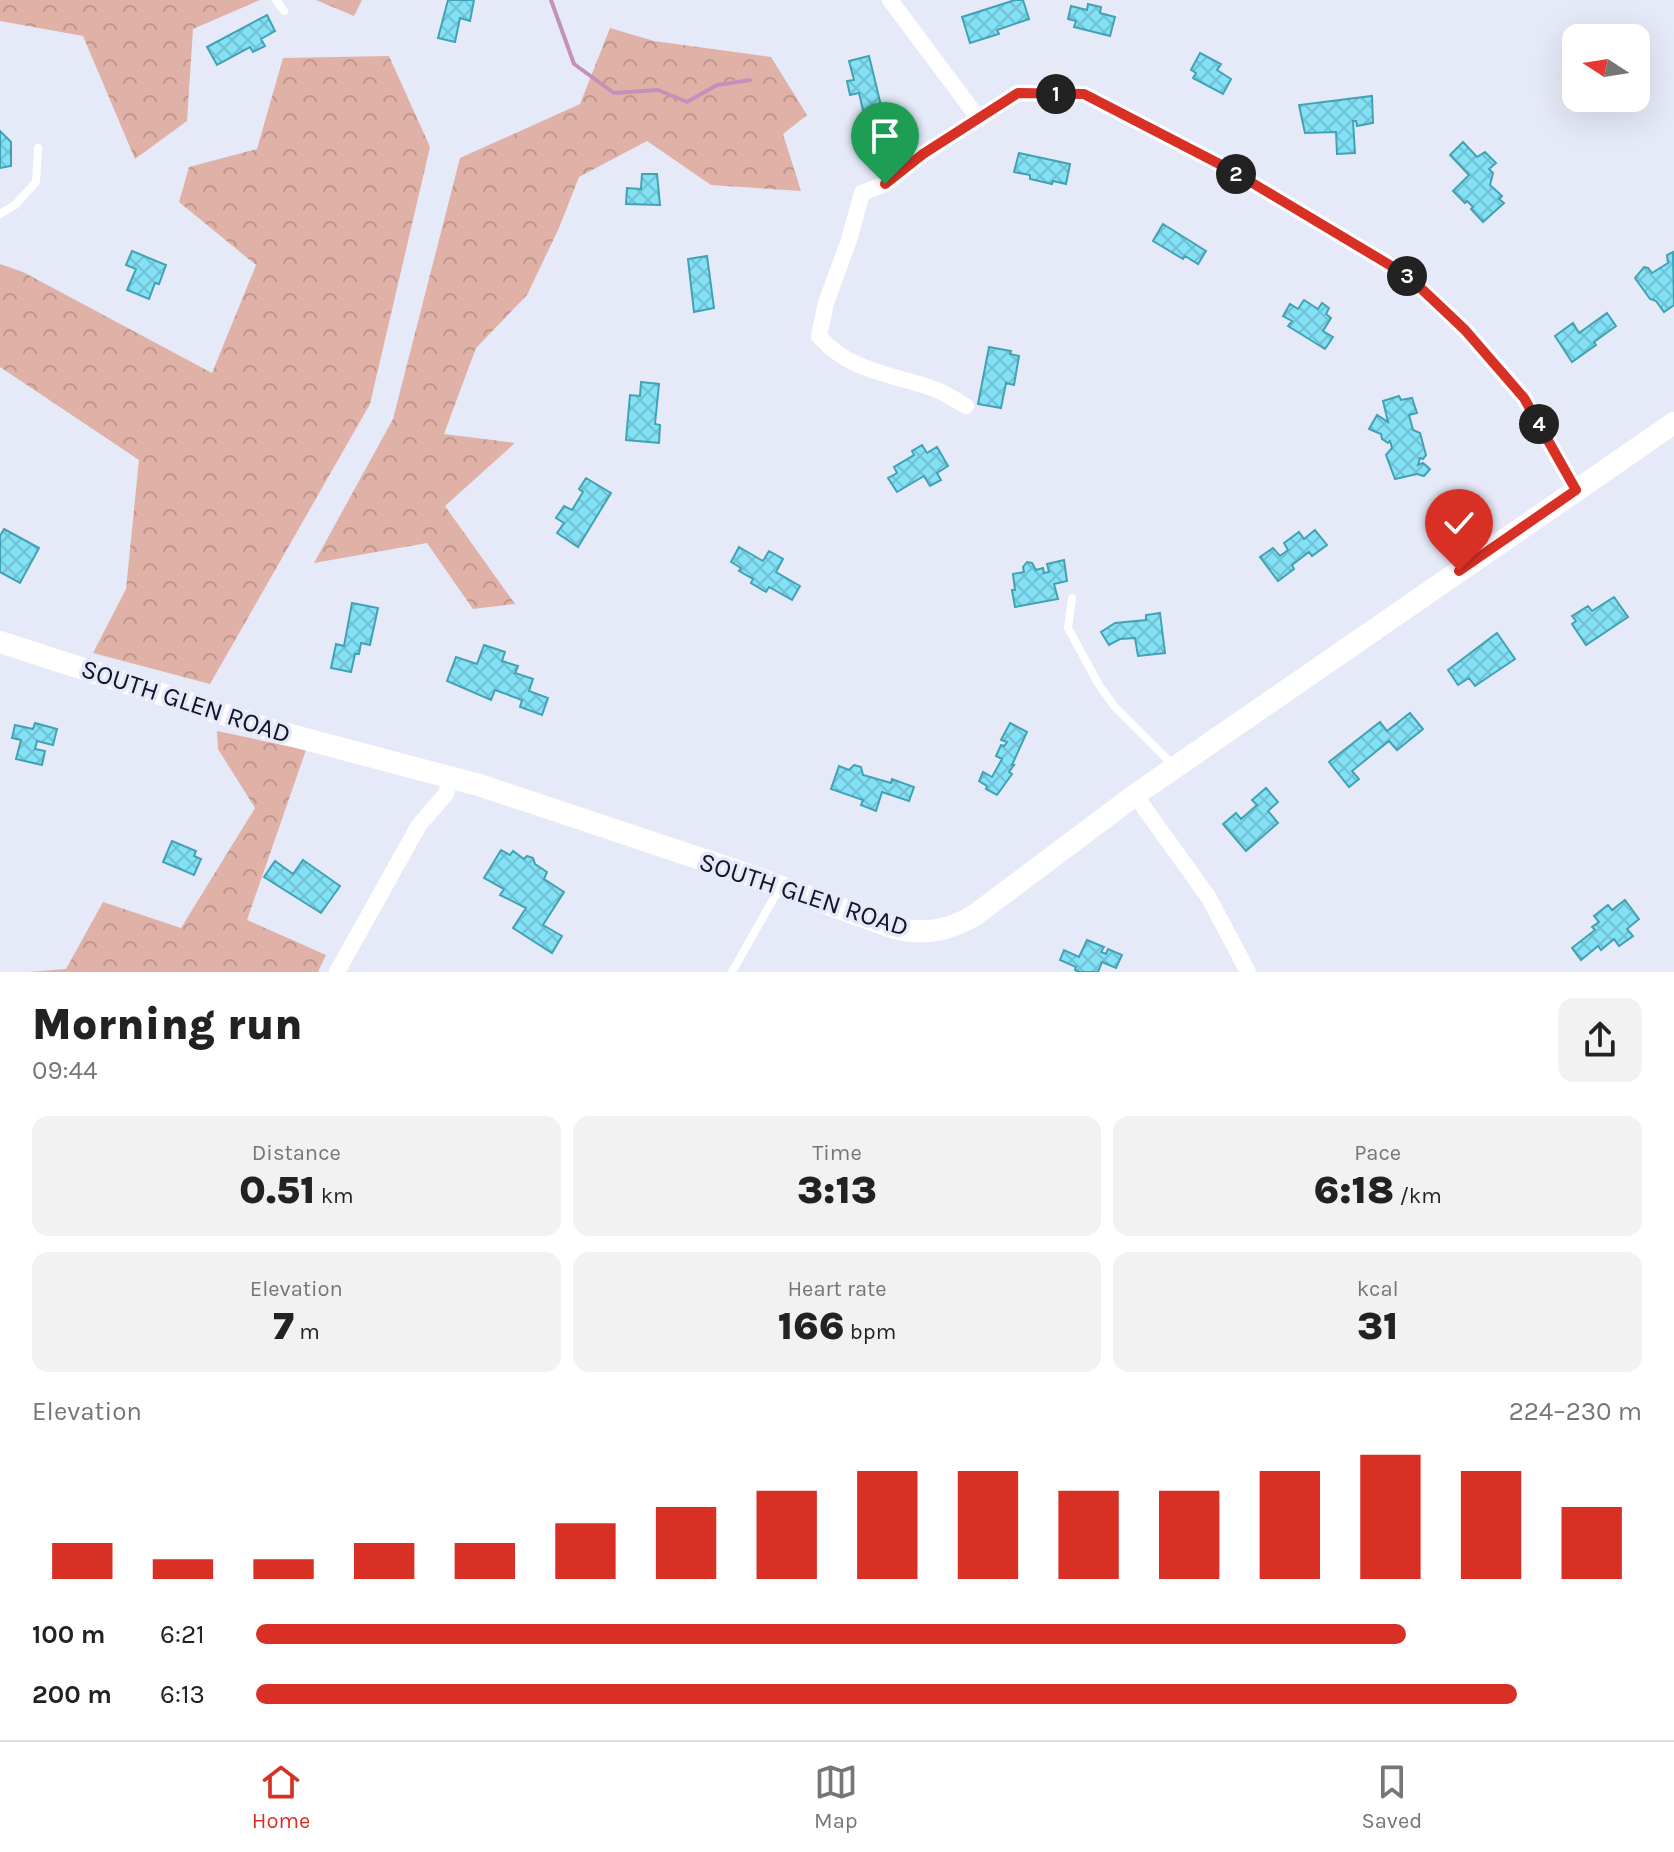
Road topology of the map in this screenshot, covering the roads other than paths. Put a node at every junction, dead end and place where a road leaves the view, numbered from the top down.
1 (276, 0) edge
2 (890, 0) edge
3 (284, 11) dead end
4 (979, 119) junction
5 (38, 148) dead end
6 (0, 214) edge
7 (966, 406) dead end
8 (1674, 423) edge
9 (1576, 490) junction
10 (1072, 598) dead end
11 (0, 642) edge
12 (1176, 767) junction
13 (451, 777) junction
14 (1135, 795) junction
15 (780, 887) junction
16 (337, 972) edge
17 (732, 972) edge
18 (1248, 972) edge

1 - 3 lane
2 - 4 street
4 - 7 street
4 - 9 street
5 - 6 lane
8 - 9 main road, SOUTH GLEN ROAD
9 - 12 main road, SOUTH GLEN ROAD
10 - 12 lane
11 - 13 main road, SOUTH GLEN ROAD
12 - 14 main road, SOUTH GLEN ROAD
13 - 15 main road, SOUTH GLEN ROAD
13 - 16 street
14 - 15 main road, SOUTH GLEN ROAD
14 - 18 street
15 - 17 lane

